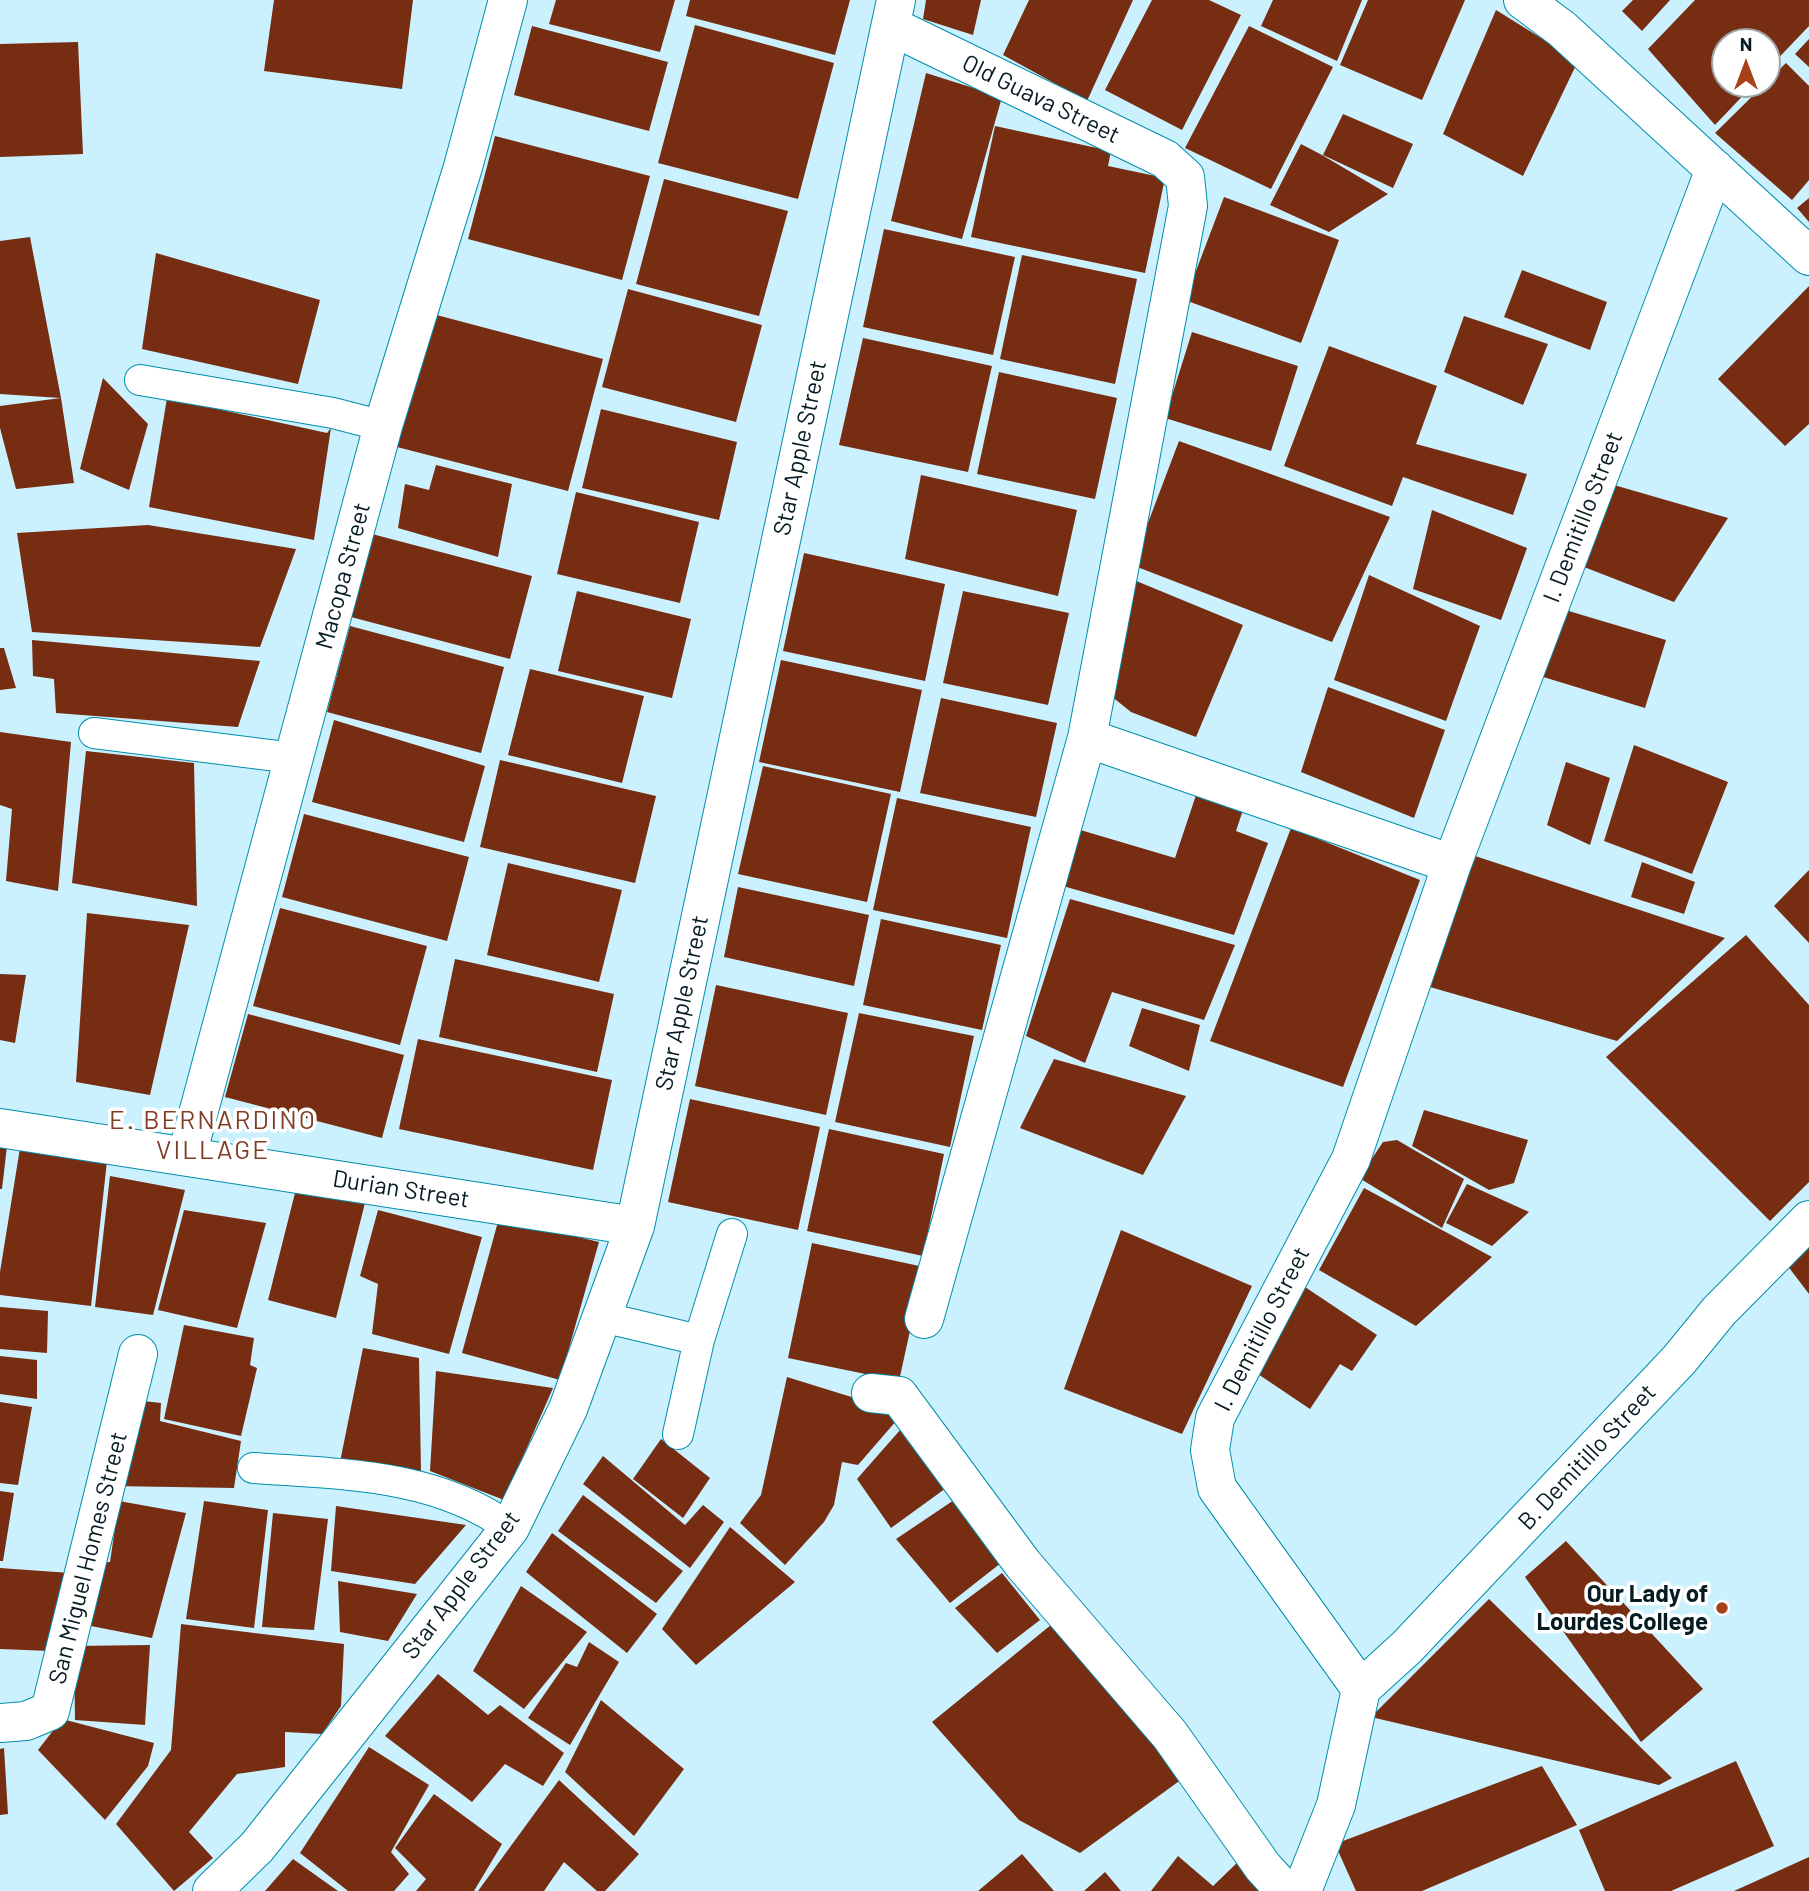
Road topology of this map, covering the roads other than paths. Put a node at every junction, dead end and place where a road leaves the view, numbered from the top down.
1 (508, 0) edge
2 (1523, 0) edge
3 (894, 13) edge
4 (1715, 169) junction
5 (1809, 256) edge
6 (140, 380) dead end
7 (383, 426) junction
8 (94, 733) dead end
9 (1087, 738) junction
10 (293, 758) junction
11 (1452, 864) junction
12 (0, 1128) edge
13 (187, 1155) junction
14 (1809, 1220) edge
15 (635, 1226) junction
16 (732, 1234) dead end
17 (602, 1317) junction
18 (924, 1319) dead end
19 (698, 1340) junction
20 (138, 1354) dead end
21 (871, 1393) dead end
22 (678, 1434) dead end
23 (253, 1468) dead end
24 (510, 1528) junction
25 (1361, 1689) junction
26 (0, 1723) edge
27 (212, 1891) edge
28 (1285, 1891) edge
29 (1302, 1891) edge

1 - 7 street, Macopa Street
2 - 4 street
3 - 9 street, Old Guava Street
3 - 15 street, Star Apple Street
4 - 5 street
4 - 11 street, I. Demitillo Street
6 - 7 lane
7 - 10 street, Macopa Street
8 - 10 lane
9 - 11 street
9 - 18 street
10 - 13 street, Macopa Street
11 - 25 street, I. Demitillo Street
12 - 13 street, Durian Street
13 - 15 street, Durian Street
14 - 25 street, B. Demitillo Street
15 - 17 street, Star Apple Street
16 - 19 lane
17 - 19 lane
17 - 24 street, Star Apple Street
19 - 22 lane
20 - 26 street, San Miguel Homes Street
21 - 28 street
23 - 24 lane
24 - 27 street, Star Apple Street
25 - 29 street

